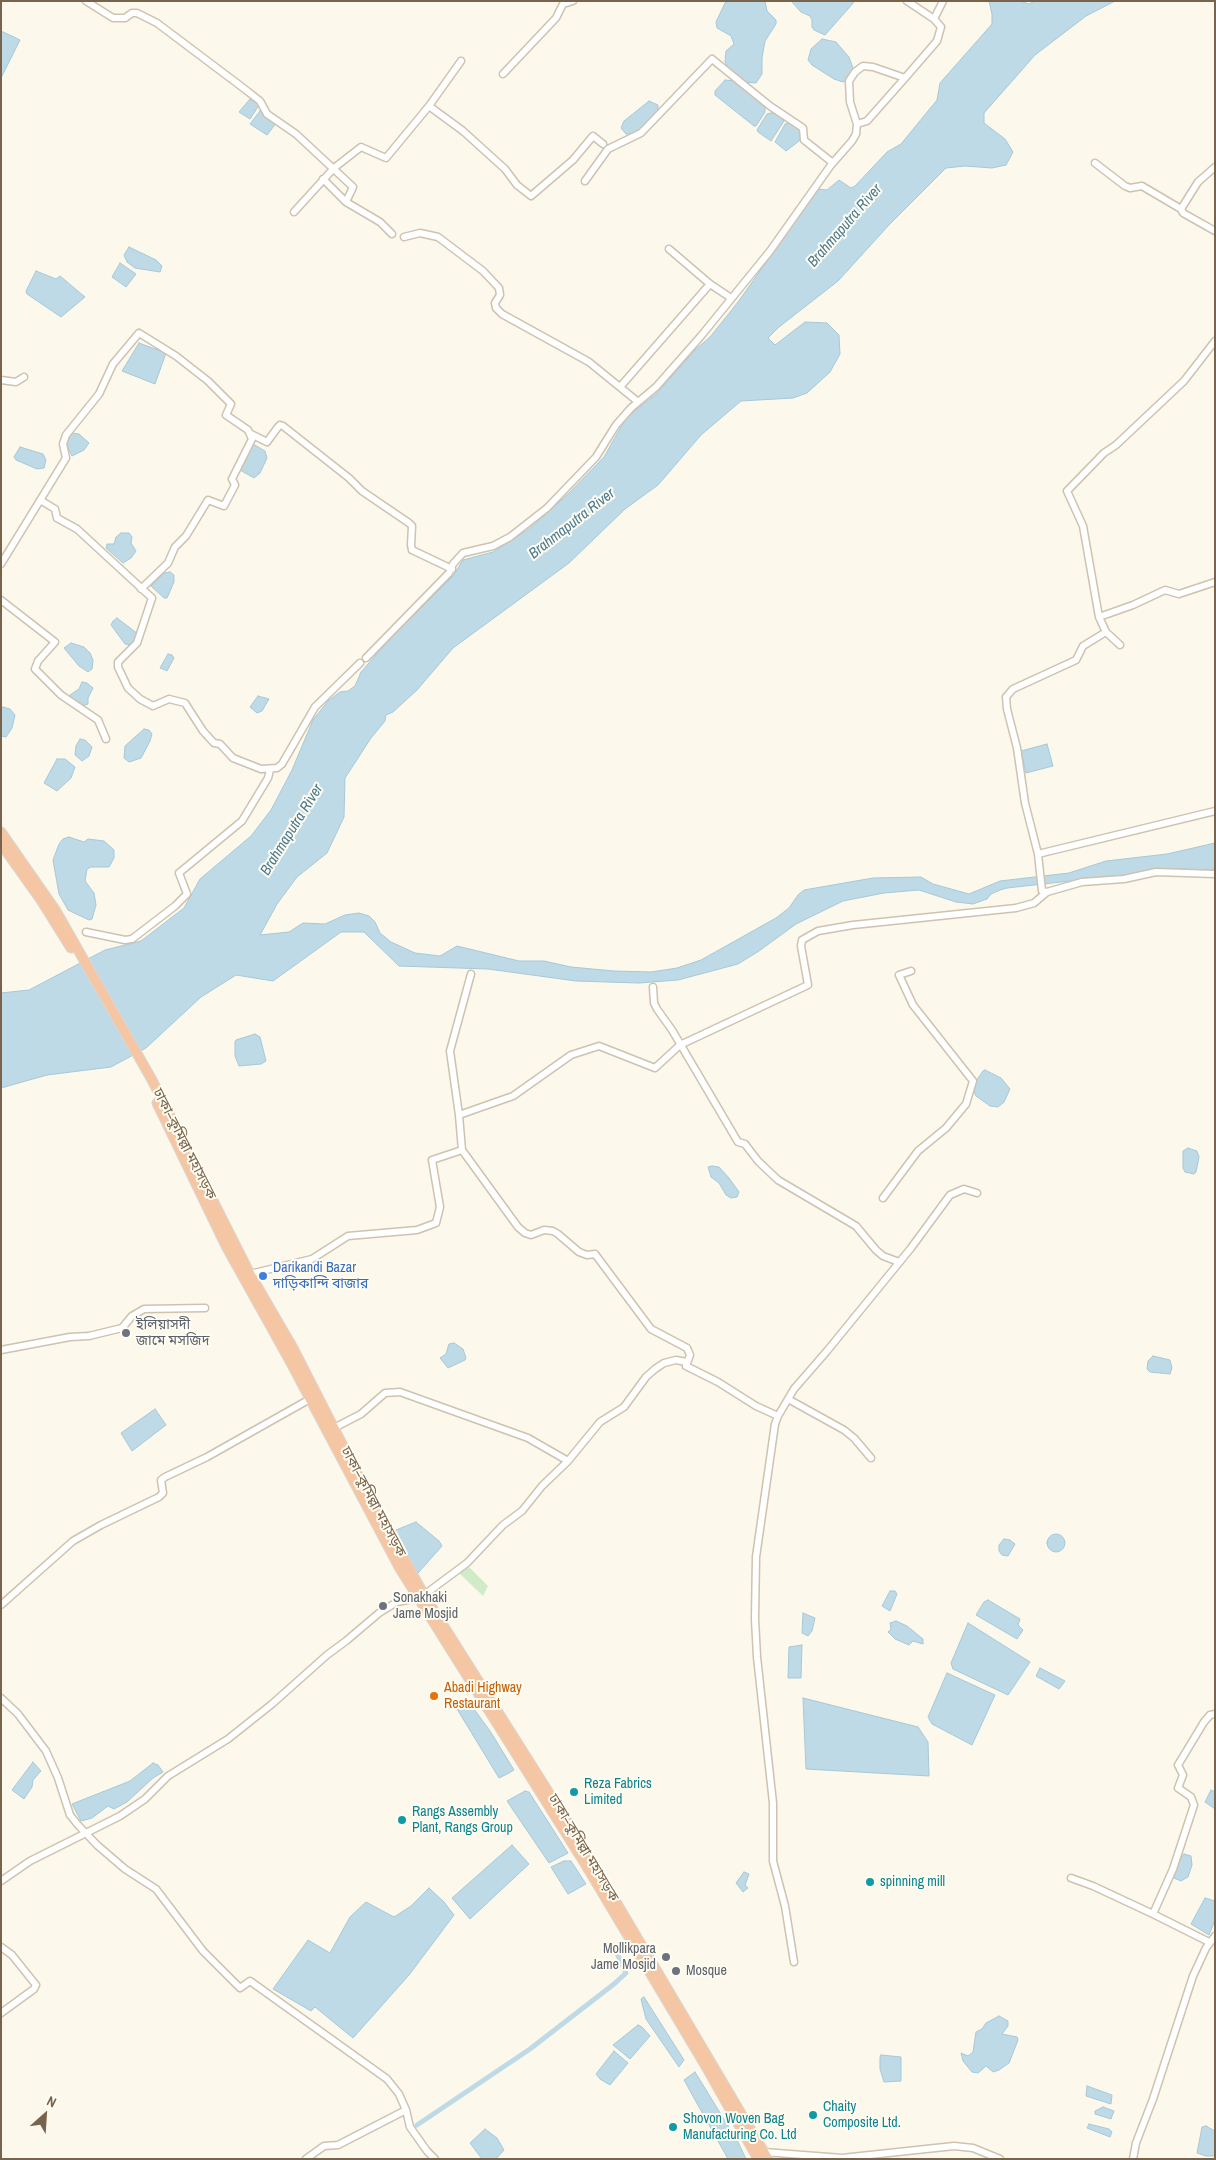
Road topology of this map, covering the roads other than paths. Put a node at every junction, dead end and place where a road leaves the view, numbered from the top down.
1 (86, 1) edge
2 (573, 1) edge
3 (907, 1) edge
4 (943, 1) edge
5 (934, 19) junction
6 (461, 60) dead end
7 (503, 74) dead end
8 (905, 78) junction
9 (429, 106) junction
10 (857, 124) junction
11 (602, 144) dead end
12 (833, 162) junction
13 (1095, 163) dead end
14 (1215, 167) edge
15 (334, 168) junction
16 (323, 179) junction
17 (585, 181) dead end
18 (346, 202) junction
19 (1181, 209) junction
20 (294, 212) dead end
21 (1215, 231) edge
22 (392, 234) dead end
23 (404, 237) dead end
24 (669, 249) dead end
25 (710, 284) junction
26 (731, 298) junction
27 (1215, 341) edge
28 (24, 377) dead end
29 (1, 380) edge
30 (620, 387) junction
31 (637, 401) junction
32 (251, 434) junction
33 (40, 500) junction
34 (1, 564) edge
35 (452, 569) junction
36 (1215, 582) edge
37 (141, 589) junction
38 (1, 600) edge
39 (1099, 617) junction
40 (1106, 632) junction
41 (1120, 645) dead end
42 (106, 739) dead end
43 (270, 770) junction
44 (1215, 811) edge
45 (1, 832) edge
46 (1, 844) edge
47 (1038, 854) junction
48 (1215, 874) edge
49 (1044, 892) junction
50 (86, 932) dead end
51 (71, 943) junction
52 (911, 970) dead end
53 (471, 974) dead end
54 (653, 987) dead end
55 (680, 1045) junction
56 (150, 1081) junction
57 (459, 1115) junction
58 (462, 1150) junction
59 (978, 1193) dead end
60 (883, 1198) dead end
61 (899, 1262) junction
62 (250, 1274) junction
63 (205, 1308) dead end
64 (1, 1350) edge
65 (686, 1362) junction
66 (310, 1398) junction
67 (788, 1399) junction
68 (778, 1416) junction
69 (334, 1428) junction
70 (871, 1458) dead end
71 (568, 1461) junction
72 (421, 1596) junction
73 (1, 1606) edge
74 (1, 1698) edge
75 (1215, 1714) edge
76 (85, 1832) junction
77 (1071, 1878) dead end
78 (1, 1881) edge
79 (1153, 1914) junction
80 (1215, 1936) edge
81 (1209, 1942) junction
82 (1, 1947) edge
83 (794, 1962) dead end
84 (1, 2013) edge
85 (406, 2110) junction
86 (763, 2156) edge
87 (306, 2159) edge
88 (435, 2159) edge
89 (1000, 2159) edge
90 (1133, 2159) edge

1 - 15 street
2 - 7 street
3 - 5 street
4 - 5 street
5 - 8 street
6 - 9 street
8 - 10 street
8 - 10 street
9 - 11 street
9 - 15 street
10 - 12 street
12 - 17 street
12 - 26 street
13 - 19 street
14 - 19 street
15 - 16 street
15 - 18 street
16 - 18 street
16 - 20 street
18 - 22 street
19 - 21 street
23 - 30 street
24 - 25 street
25 - 26 street
25 - 30 street
26 - 31 street
27 - 39 street
28 - 29 street
30 - 31 street
31 - 35 street
32 - 33 street
32 - 35 street
32 - 37 street
33 - 34 street
33 - 37 street
35 - 43 street
36 - 39 street
37 - 43 street
38 - 42 street
39 - 40 street
40 - 41 street
40 - 47 street
43 - 50 street
44 - 47 street
45 - 51 highway, ঢাকা–কুমিল্লা মহাসড়ক
46 - 51 highway, ঢাকা–কুমিল্লা মহাসড়ক
47 - 49 street
48 - 49 street
49 - 55 street
51 - 56 highway, ঢাকা–কুমিল্লা মহাসড়ক
52 - 60 street
53 - 57 street
54 - 55 street
55 - 57 street
55 - 61 street
56 - 62 highway, ঢাকা–কুমিল্লা মহাসড়ক
56 - 66 highway, ঢাকা–কুমিল্লা মহাসড়ক
57 - 58 street
58 - 62 street
58 - 65 street
59 - 61 street
61 - 67 street
62 - 69 highway, ঢাকা–কুমিল্লা মহাসড়ক
63 - 64 street
65 - 68 street
65 - 71 street
66 - 72 highway, ঢাকা–কুমিল্লা মহাসড়ক
66 - 73 street
67 - 68 street
67 - 70 street
68 - 83 street
69 - 71 street
69 - 72 highway, ঢাকা–কুমিল্লা মহাসড়ক
71 - 72 street
72 - 76 street
72 - 86 highway, ঢাকা–কুমিল্লা মহাসড়ক
74 - 76 street
75 - 79 street
76 - 78 street
76 - 85 street
77 - 79 street
79 - 81 street
80 - 81 street
81 - 90 street
82 - 84 street
85 - 87 street
85 - 88 street
86 - 89 street

